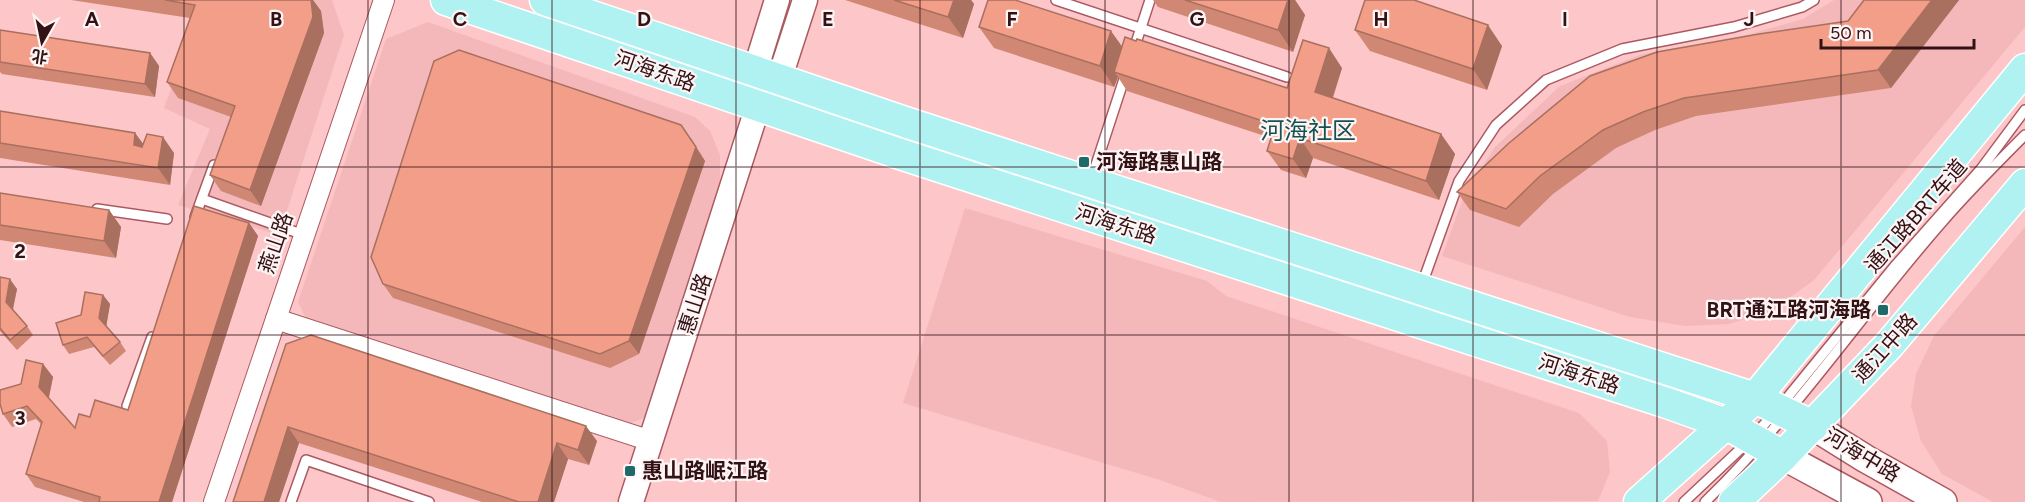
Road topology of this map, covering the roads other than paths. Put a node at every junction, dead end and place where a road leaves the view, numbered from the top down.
1 (384, 0) edge
2 (446, 0) edge
3 (545, 0) edge
4 (777, 0) edge
5 (805, 0) edge
6 (1056, 0) edge
7 (1150, 0) edge
8 (1814, 0) edge
9 (1141, 28) junction
10 (2025, 69) edge
11 (767, 75) junction
12 (1287, 76) dead end
13 (758, 106) junction
14 (2025, 110) edge
15 (2025, 135) edge
16 (217, 157) edge
17 (1090, 182) junction
18 (2025, 184) edge
19 (202, 199) junction
20 (89, 208) edge
21 (167, 219) dead end
22 (190, 232) edge
23 (304, 235) junction
24 (1420, 289) junction
25 (276, 319) junction
26 (155, 330) edge
27 (128, 406) edge
28 (1783, 412) junction
29 (651, 441) junction
30 (1755, 441) junction
31 (214, 502) edge
32 (291, 502) edge
33 (429, 502) edge
34 (632, 502) edge
35 (1639, 502) edge
36 (1684, 502) edge
37 (1705, 502) edge
38 (1734, 502) edge
39 (1868, 502) edge
40 (1943, 502) edge

1 - 23 street, 燕山路
2 - 13 main road, 河海东路
3 - 11 main road, 河海东路
4 - 11 street, 惠山路
5 - 11 street, 惠山路
6 - 9 lane
7 - 9 lane
8 - 24 lane
9 - 12 lane
9 - 17 lane
10 - 28 main road, 通江中路
11 - 13 street, 惠山路
11 - 17 main road, 河海东路
13 - 29 street, 惠山路
13 - 30 main road, 河海东路
14 - 28 lane, 通江路BRT车道
15 - 28 lane, 通江路BRT车道
16 - 19 lane
17 - 24 main road, 河海东路
18 - 28 main road, 通江中路
19 - 22 lane
19 - 23 lane
20 - 21 lane
23 - 25 street, 燕山路
24 - 28 main road, 河海东路
25 - 29 street
25 - 31 street, 燕山路
26 - 27 lane
28 - 30 main road
28 - 30 main road, 通江中路
28 - 40 main road, 河海中路
29 - 34 street, 惠山路
30 - 35 main road, 通江中路
30 - 36 lane
30 - 37 lane
30 - 38 main road, 通江中路
30 - 39 main road, 河海中路
32 - 33 lane

